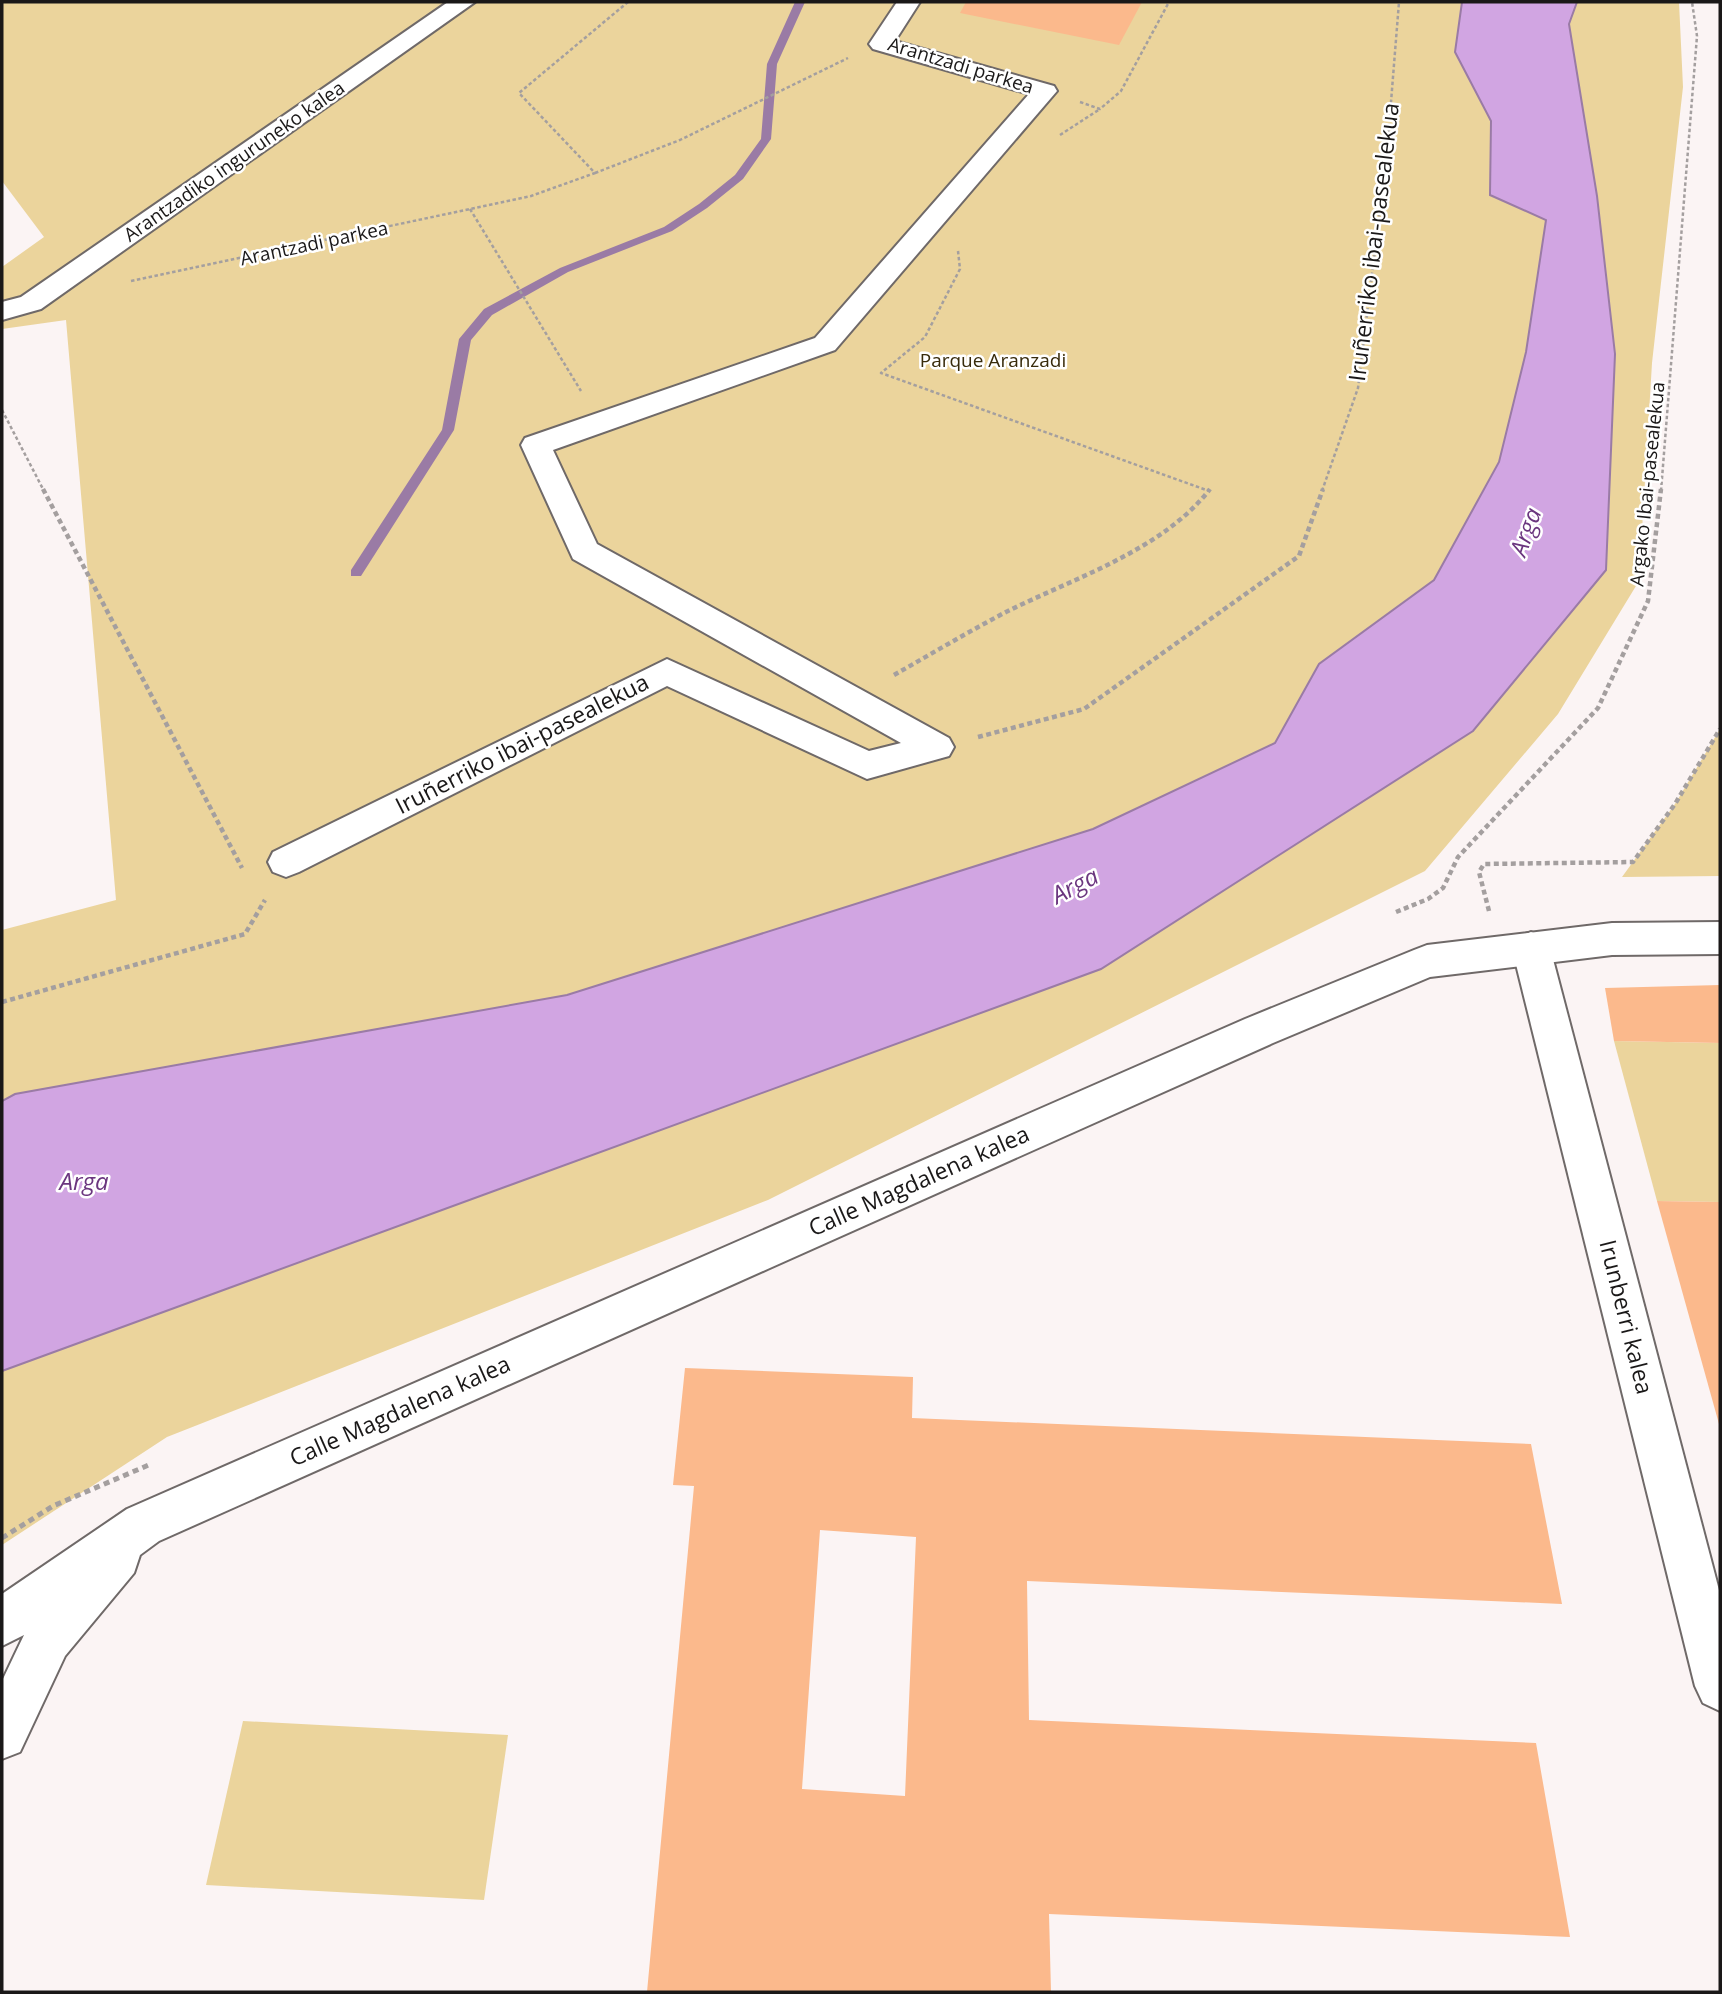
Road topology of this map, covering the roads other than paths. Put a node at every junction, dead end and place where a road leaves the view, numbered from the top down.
1 (463, 2) edge
2 (908, 2) edge
3 (2, 311) edge
4 (937, 747) joint
5 (286, 862) road end
6 (1720, 938) edge
7 (1531, 948) junction
8 (143, 1525) junction
9 (2, 1622) edge
10 (1720, 1686) edge
11 (2, 1734) edge

1 - 3 street, Arantzadiko inguruneko kalea
2 - 4 street, Arantzadi parkea
4 - 5 street, Iruñerriko ibai-pasealekua
6 - 7 street, Calle Magdalena kalea
7 - 8 street, Calle Magdalena kalea
7 - 10 street, Irunberri kalea
8 - 9 street, Calle Magdalena kalea
8 - 11 street

